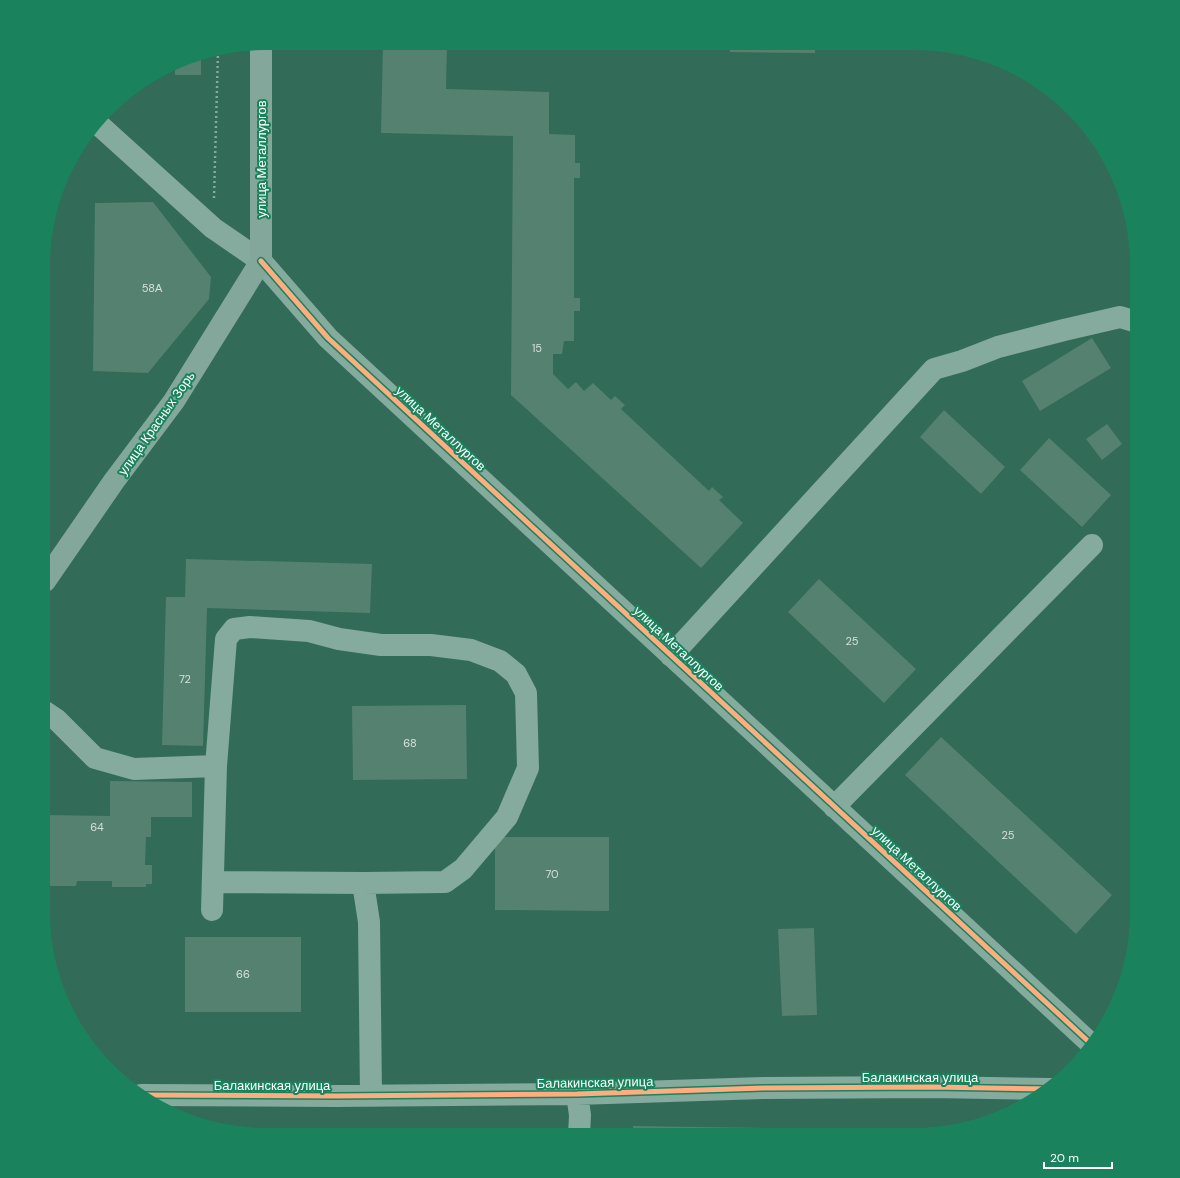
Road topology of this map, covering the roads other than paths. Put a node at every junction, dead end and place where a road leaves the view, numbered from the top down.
1 (261, 50) edge
2 (101, 127) edge
3 (261, 261) junction
4 (1130, 320) edge
5 (1092, 545) dead end
6 (50, 574) edge
7 (671, 656) junction
8 (50, 715) edge
9 (216, 766) junction
10 (834, 807) junction
11 (213, 882) junction
12 (363, 883) junction
13 (212, 910) dead end
14 (1087, 1041) edge
15 (1038, 1089) edge
16 (577, 1094) junction
17 (151, 1095) edge
18 (371, 1095) junction
19 (580, 1128) edge

1 - 3 main road, улица Металлургов
2 - 3 street
3 - 6 main road, улица Красных Зорь
3 - 7 street, улица Металлургов
4 - 7 street
5 - 10 street
7 - 10 street, улица Металлургов
8 - 9 street
9 - 11 street
9 - 12 street
10 - 14 street, улица Металлургов
11 - 12 street
11 - 13 street
12 - 18 street
15 - 16 street, Балакинская улица
16 - 18 street, Балакинская улица
16 - 19 street
17 - 18 street, Балакинская улица

